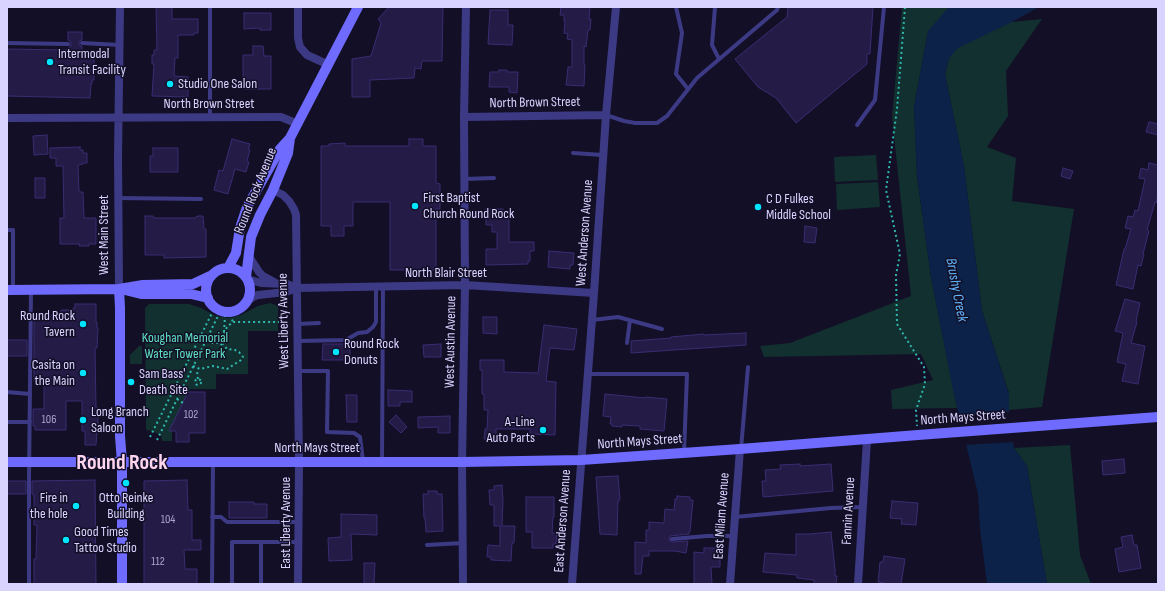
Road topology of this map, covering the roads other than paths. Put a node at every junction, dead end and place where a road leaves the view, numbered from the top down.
1 (120, 7) edge
2 (210, 7) edge
3 (298, 7) edge
4 (358, 7) edge
5 (466, 7) edge
6 (616, 7) edge
7 (676, 7) edge
8 (715, 7) edge
9 (778, 7) edge
10 (884, 7) edge
11 (7, 43) edge
12 (82, 43) dead end
13 (68, 44) dead end
14 (120, 44) junction
15 (719, 59) junction
16 (329, 65) junction
17 (688, 89) junction
18 (606, 115) junction
19 (210, 116) junction
20 (464, 117) junction
21 (7, 118) edge
22 (118, 118) junction
23 (298, 124) junction
24 (858, 125) dead end
25 (290, 138) junction
26 (573, 153) dead end
27 (604, 155) junction
28 (494, 178) dead end
29 (464, 179) junction
30 (273, 190) junction
31 (118, 198) junction
32 (201, 199) dead end
33 (7, 230) edge
34 (248, 255) junction
35 (228, 268) junction
36 (210, 276) junction
37 (246, 278) junction
38 (277, 284) junction
39 (465, 285) junction
40 (379, 287) junction
41 (297, 288) junction
42 (31, 289) junction
43 (119, 289) junction
44 (10, 290) edge
45 (594, 293) junction
46 (208, 298) junction
47 (245, 303) junction
48 (592, 320) junction
49 (630, 320) junction
50 (318, 323) dead end
51 (297, 324) junction
52 (662, 329) dead end
53 (297, 342) junction
54 (627, 343) dead end
55 (748, 367) dead end
56 (297, 371) junction
57 (588, 374) junction
58 (7, 392) edge
59 (30, 394) junction
60 (1158, 418) edge
61 (7, 422) edge
62 (30, 422) junction
63 (867, 440) junction
64 (740, 449) junction
65 (684, 453) junction
66 (581, 460) junction
67 (363, 461) junction
68 (7, 462) edge
69 (30, 462) junction
70 (122, 462) junction
71 (213, 462) junction
72 (299, 462) junction
73 (382, 462) junction
74 (462, 462) junction
75 (862, 507) junction
76 (212, 517) junction
77 (735, 517) junction
78 (299, 522) junction
79 (734, 536) junction
80 (672, 539) dead end
81 (261, 542) junction
82 (299, 542) junction
83 (463, 543) junction
84 (427, 545) dead end
85 (29, 584) edge
86 (122, 584) edge
87 (212, 584) edge
88 (232, 584) edge
89 (261, 584) edge
90 (298, 584) edge
91 (463, 584) edge
92 (572, 584) edge
93 (730, 584) edge
94 (858, 584) edge

1 - 14 street, West Main Street
2 - 19 lane
3 - 16 street
4 - 16 street, Round Rock Avenue
5 - 20 street, West Austin Avenue
6 - 18 street, West Anderson Avenue
7 - 17 lane
8 - 15 lane
9 - 15 lane
10 - 24 lane
11 - 13 lane
12 - 14 lane
14 - 22 street, West Main Street
15 - 17 lane
16 - 23 street, Round Rock Avenue
17 - 18 lane
18 - 20 street, North Brown Street
18 - 27 street, West Anderson Avenue
19 - 22 street, North Brown Street
19 - 23 street, North Brown Street
20 - 29 street, West Austin Avenue
21 - 22 street, North Brown Street
22 - 31 street, West Main Street
23 - 25 street, Round Rock Avenue
25 - 30 street, Round Rock Avenue
25 - 35 street, Round Rock Avenue
26 - 27 lane
27 - 45 street, West Anderson Avenue
28 - 29 lane
29 - 39 street, West Austin Avenue
30 - 34 street, Round Rock Avenue
30 - 41 street, West Liberty Avenue
31 - 32 lane
31 - 43 street, West Main Street
33 - 44 lane
34 - 37 street, Round Rock Avenue
34 - 38 street
35 - 36 street
35 - 37 street
36 - 43 street
36 - 46 street
37 - 38 street, North Blair Street
37 - 47 street
38 - 41 street, North Blair Street
39 - 40 street, North Blair Street
39 - 45 street, North Blair Street
39 - 74 street, West Austin Avenue
40 - 41 street, North Blair Street
40 - 53 lane
40 - 73 lane
41 - 47 street, North Blair Street
41 - 51 street, West Liberty Avenue
42 - 43 street
42 - 44 street
42 - 59 lane
43 - 46 street
43 - 70 street, West Main Street
45 - 48 street, West Anderson Avenue
46 - 47 street
48 - 49 lane
48 - 57 street, West Anderson Avenue
49 - 52 lane
49 - 54 lane
50 - 51 lane
51 - 53 street, West Liberty Avenue
53 - 56 street, West Liberty Avenue
55 - 64 lane
56 - 67 lane
56 - 72 street, West Liberty Avenue
57 - 65 lane
57 - 66 street, West Anderson Avenue
58 - 59 lane
59 - 62 lane
60 - 63 street, North Mays Street
61 - 62 lane
62 - 69 lane
63 - 64 street, North Mays Street
63 - 75 street, Fannin Avenue
64 - 65 street, North Mays Street
64 - 77 street, East Milam Avenue
65 - 66 street, North Mays Street
66 - 74 street, North Mays Street
66 - 92 street, East Anderson Avenue
67 - 72 street, North Mays Street
67 - 73 street, North Mays Street
68 - 69 street, North Mays Street
69 - 70 street, North Mays Street
69 - 85 lane
70 - 71 street, North Mays Street
70 - 86 street, West Main Street
71 - 72 street, North Mays Street
71 - 76 lane
72 - 78 street, East Liberty Avenue
73 - 74 street, North Mays Street
74 - 83 street, West Austin Avenue
75 - 77 lane
75 - 94 street, Fannin Avenue
76 - 78 lane
76 - 87 lane
77 - 79 street, East Milam Avenue
78 - 82 street, East Liberty Avenue
79 - 80 lane
79 - 93 street, East Milam Avenue
81 - 82 lane
81 - 88 lane
81 - 89 lane
82 - 90 street, East Liberty Avenue
83 - 84 lane
83 - 91 street, West Austin Avenue

